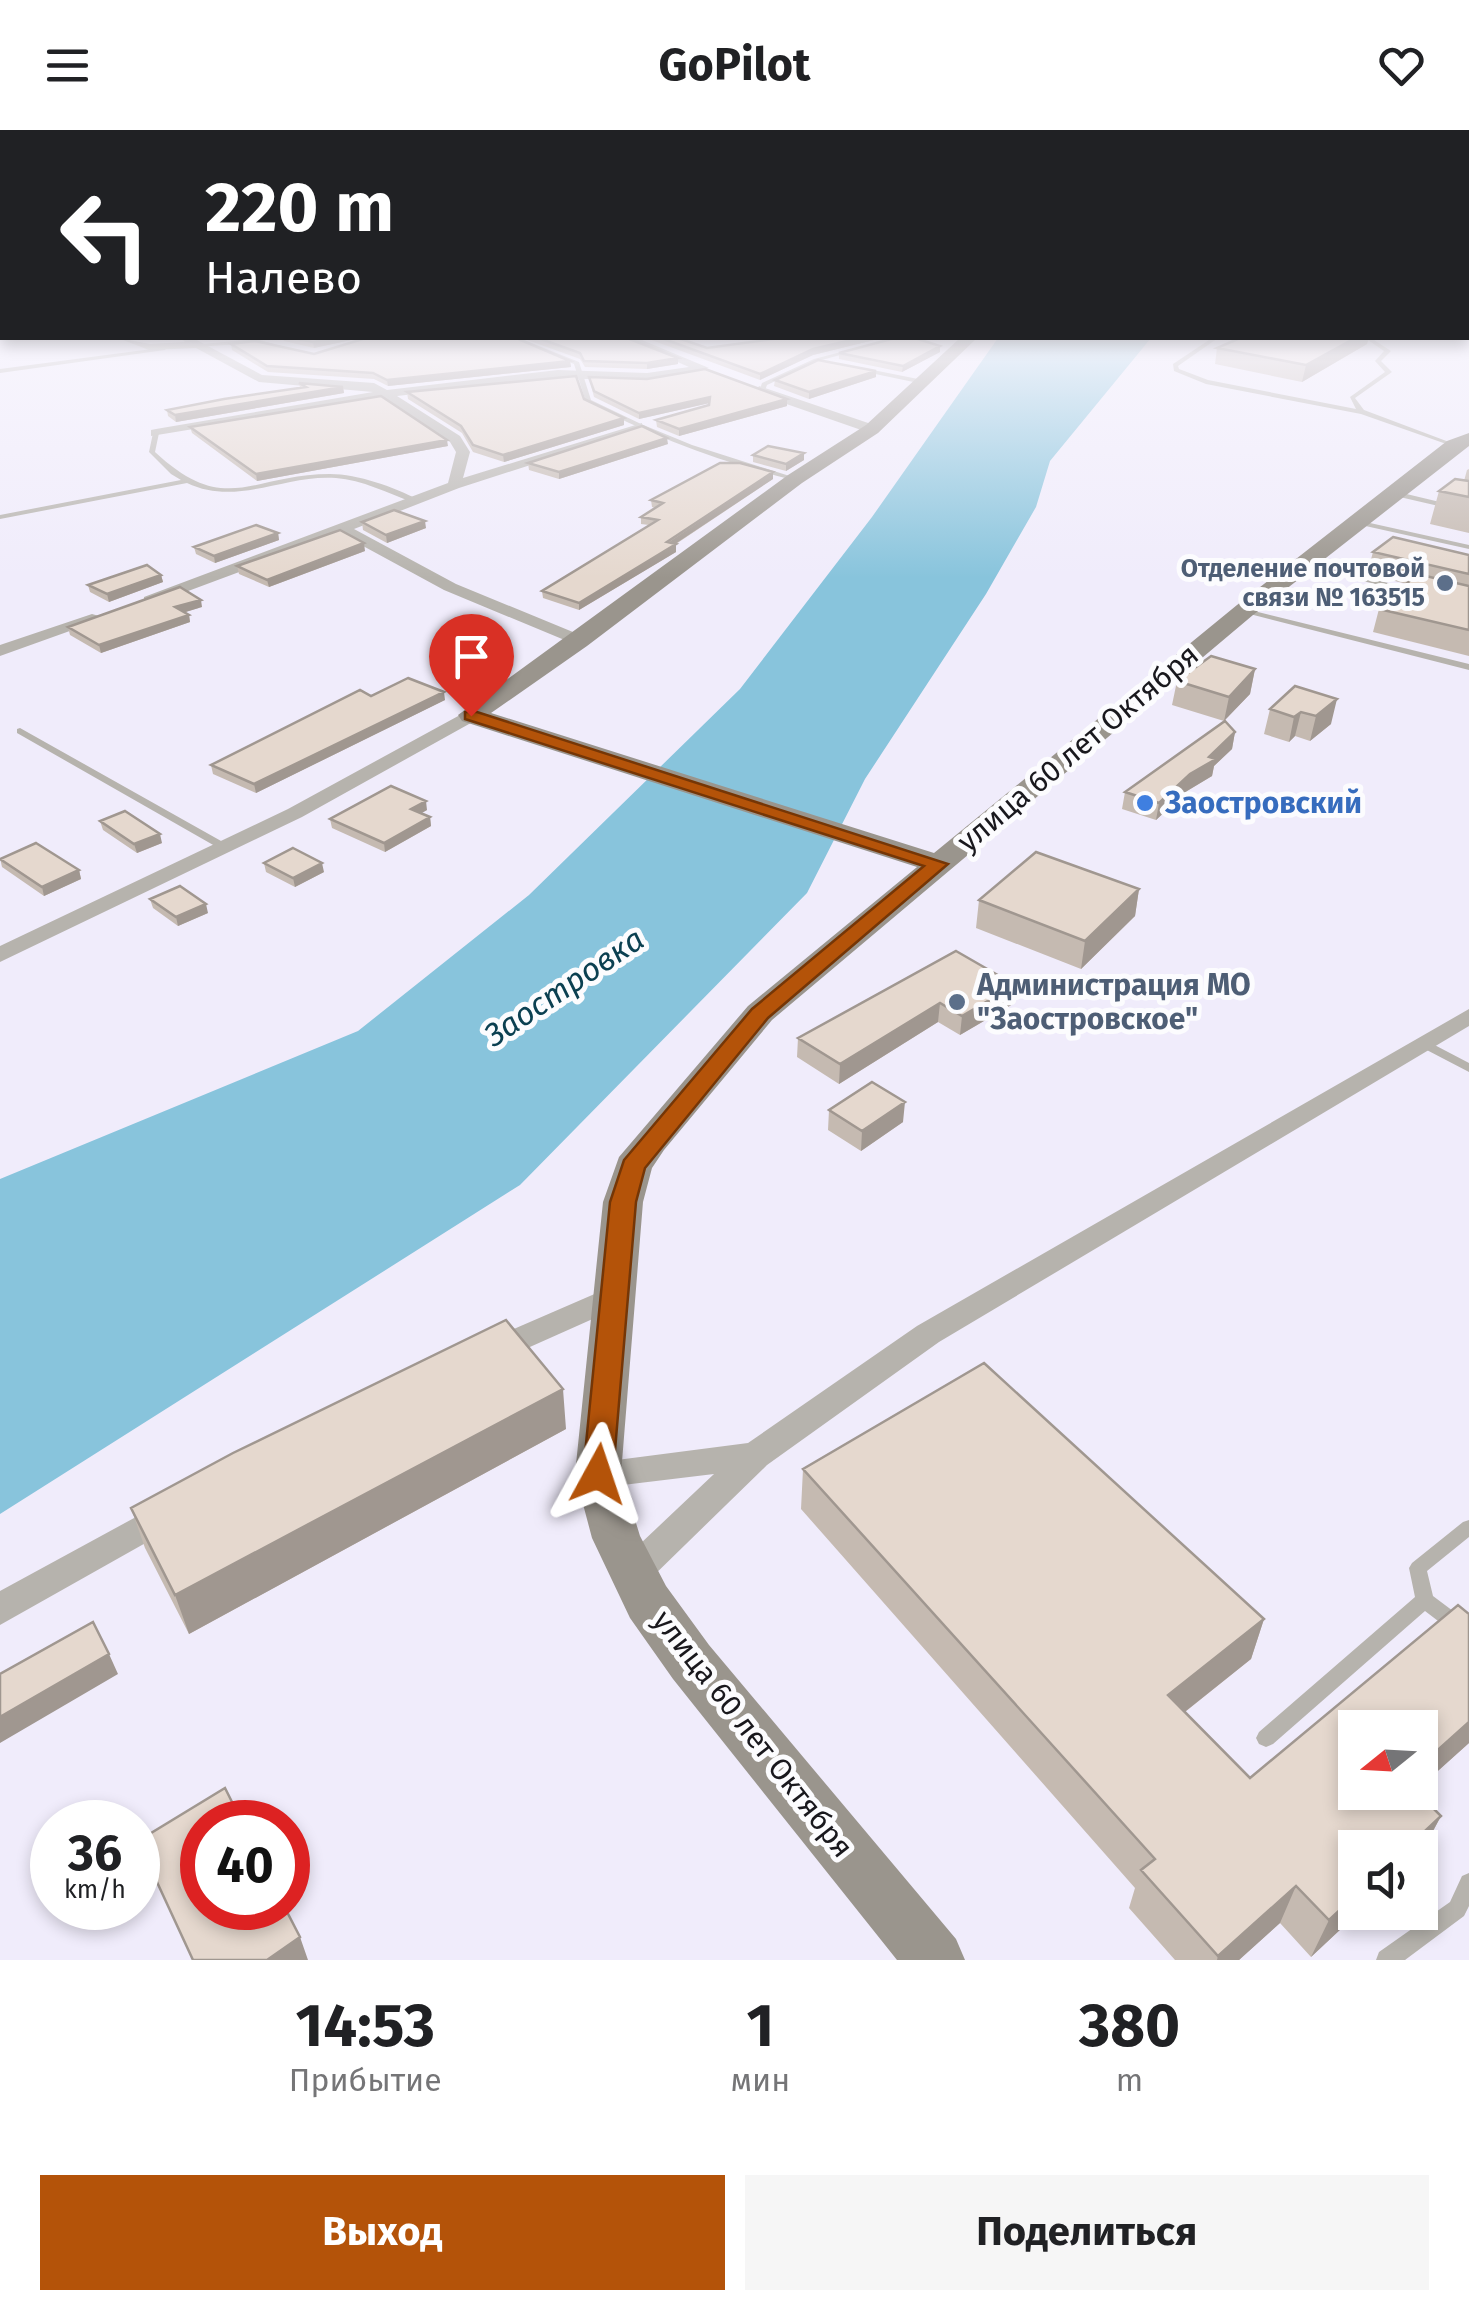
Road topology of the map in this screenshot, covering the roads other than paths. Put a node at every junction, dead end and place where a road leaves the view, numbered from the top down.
1 (315, 407) edge
2 (404, 407) edge
3 (602, 407) edge
4 (808, 407) edge
5 (895, 407) edge
6 (1339, 407) edge
7 (1359, 407) edge
8 (1363, 412) junction
9 (654, 422) edge
10 (637, 426) junction
11 (872, 429) junction
12 (156, 433) joint
13 (1461, 442) edge
14 (795, 479) junction
15 (188, 481) junction
16 (454, 485) junction
17 (1394, 493) junction
18 (414, 500) junction
19 (1469, 510) edge
20 (0, 517) edge
21 (1356, 521) junction
22 (342, 528) junction
23 (1469, 547) edge
24 (1302, 564) junction
25 (1432, 596) edge
26 (126, 608) edge
27 (1245, 610) junction
28 (108, 614) edge
29 (578, 642) junction
30 (0, 651) edge
31 (1469, 667) edge
32 (471, 716) junction
33 (20, 731) dead end
34 (226, 848) junction
35 (938, 864) junction
36 (0, 955) edge
37 (1469, 1016) edge
38 (1425, 1044) junction
39 (1469, 1068) edge
40 (614, 1297) junction
41 (457, 1366) edge
42 (756, 1456) junction
43 (598, 1474) junction
44 (199, 1497) edge
45 (1469, 1528) edge
46 (633, 1573) junction
47 (1425, 1600) junction
48 (0, 1609) edge
49 (1469, 1634) edge
50 (1266, 1738) dead end
51 (1469, 1883) edge
52 (935, 1960) edge
53 (1387, 1960) edge

1 - 12 street
2 - 16 street
3 - 10 lane
4 - 11 street
5 - 11 street
6 - 8 lane
7 - 8 lane
8 - 13 lane
9 - 10 lane
10 - 14 lane
10 - 16 street
11 - 14 street
12 - 15 lane
13 - 17 street, улица 60 лет Октября
14 - 29 street
15 - 18 lane
15 - 20 lane
16 - 18 street
17 - 19 lane
17 - 21 street, улица 60 лет Октября
18 - 22 street
21 - 23 lane
21 - 24 street, улица 60 лет Октября
22 - 26 street
22 - 29 street
24 - 25 lane
24 - 27 street, улица 60 лет Октября
27 - 31 lane
27 - 35 street, улица 60 лет Октября
28 - 30 street
29 - 32 street
32 - 34 street
32 - 35 street
33 - 34 lane
34 - 36 street
35 - 40 street, улица 60 лет Октября
37 - 38 street
38 - 39 lane
38 - 42 street
40 - 41 street
40 - 43 street, улица 60 лет Октября
42 - 43 street
42 - 46 street
43 - 46 street, улица 60 лет Октября
44 - 48 street
45 - 47 lane
46 - 52 street, улица 60 лет Октября
47 - 49 lane
47 - 50 lane
51 - 53 lane

